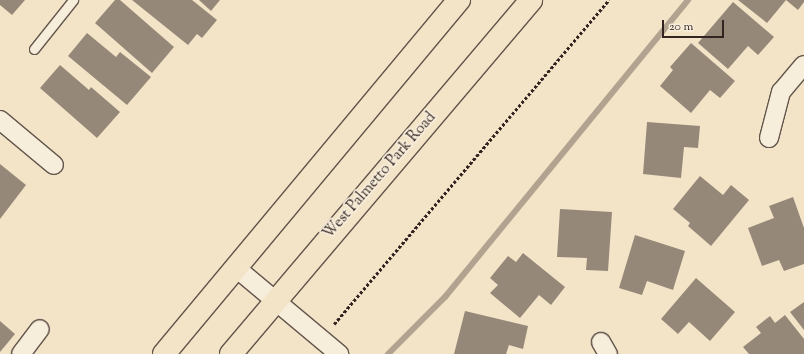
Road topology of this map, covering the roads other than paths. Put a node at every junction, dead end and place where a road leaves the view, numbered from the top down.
1 (73, 0) edge
2 (459, 0) edge
3 (531, 0) edge
4 (34, 49) dead end
5 (804, 65) edge
6 (0, 120) edge
7 (769, 138) dead end
8 (54, 165) dead end
9 (235, 268) junction
10 (274, 301) junction
11 (40, 330) dead end
12 (21, 354) edge
13 (164, 354) edge
14 (231, 354) edge
15 (339, 354) edge

1 - 4 lane
2 - 9 main road
3 - 10 main road, West Palmetto Park Road
5 - 7 street
6 - 8 street
9 - 10 street
9 - 13 main road
10 - 14 main road, West Palmetto Park Road
10 - 15 street
11 - 12 street

